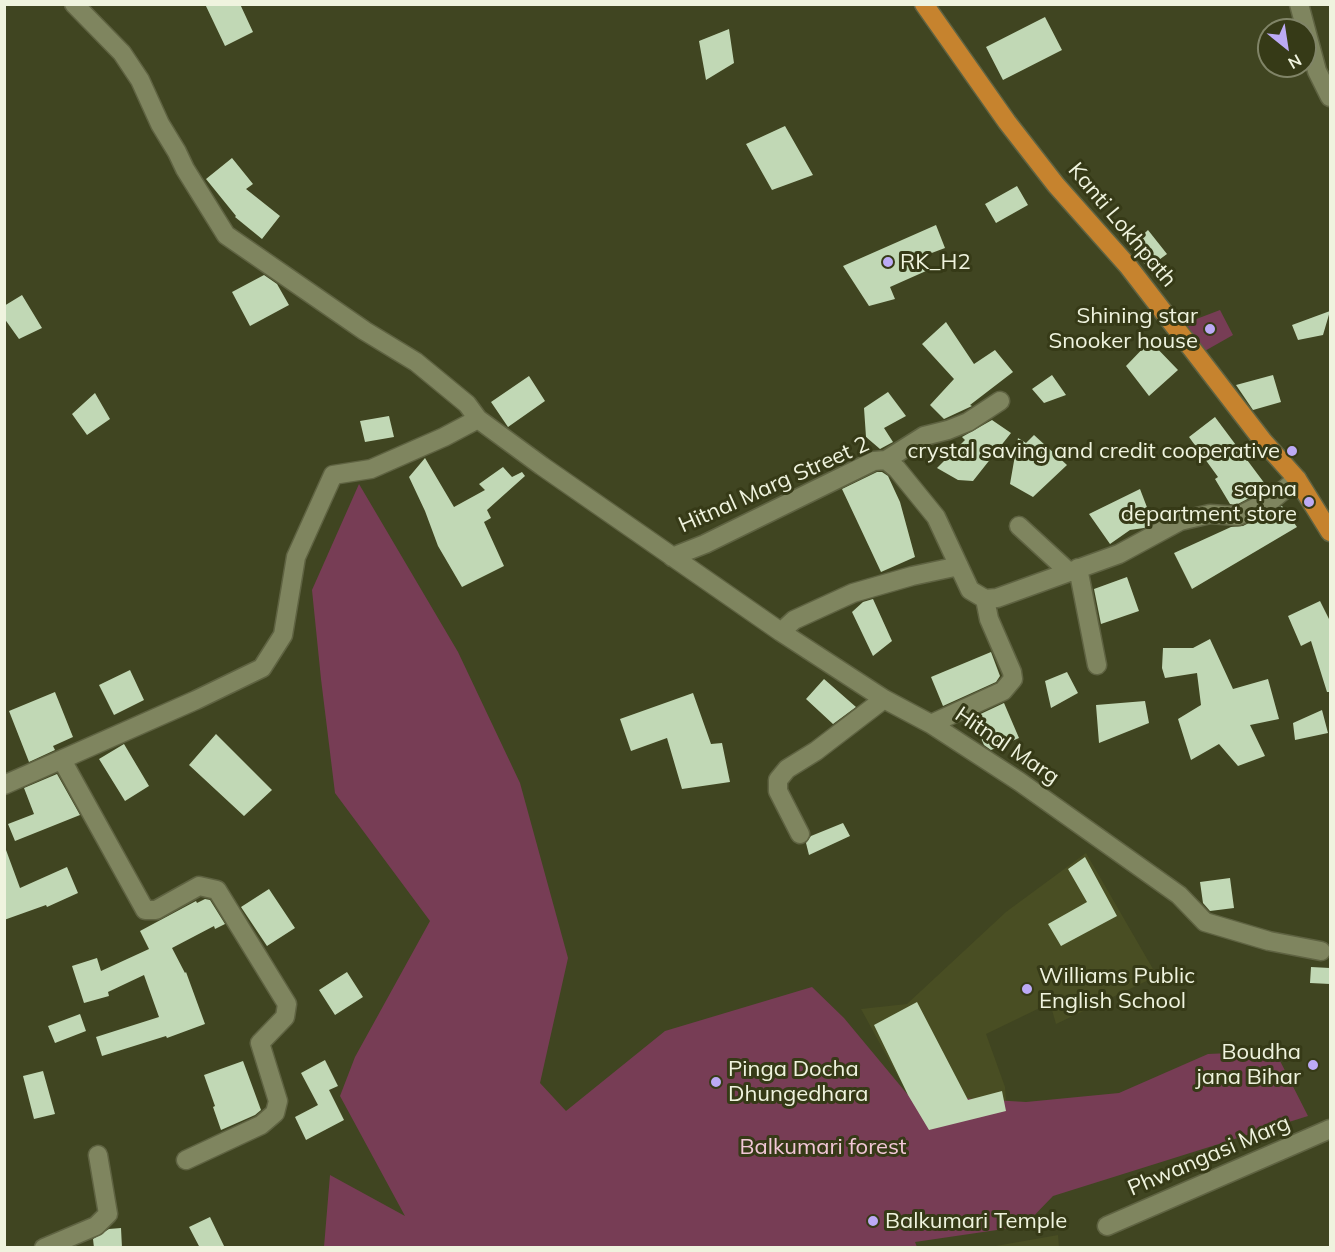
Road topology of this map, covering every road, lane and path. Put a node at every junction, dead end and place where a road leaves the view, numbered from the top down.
1 (74, 4) edge
2 (924, 4) edge
3 (1299, 4) edge
4 (1330, 96) edge
5 (1000, 400) dead end
6 (478, 419) junction
7 (886, 460) junction
8 (1297, 479) junction
9 (1019, 526) dead end
10 (1330, 532) edge
11 (672, 556) junction
12 (959, 566) junction
13 (1073, 570) junction
14 (985, 599) junction
15 (781, 632) junction
16 (1097, 665) dead end
17 (884, 699) junction
18 (931, 724) junction
19 (62, 760) junction
20 (4, 785) edge
21 (800, 834) dead end
22 (1321, 951) dead end
23 (1330, 1129) edge
24 (98, 1155) dead end
25 (186, 1160) dead end
26 (1107, 1226) dead end
27 (44, 1248) edge

1 - 6 street, Hitnal Marg
2 - 8 main road, Kanti Lokhpath
3 - 4 street
5 - 7 street
6 - 11 street, Hitnal Marg
6 - 19 street
7 - 11 street, Hitnal Marg Street 2
7 - 12 street, Hitnal Marg Street 2
8 - 10 main road, Kanti Lokhpath
8 - 13 street
9 - 13 street
11 - 15 street, Hitnal Marg
12 - 14 street, Hitnal Marg Street 2
12 - 15 street
13 - 14 street
13 - 16 street
14 - 18 street
15 - 17 street, Hitnal Marg
17 - 18 street, Hitnal Marg
17 - 21 street
18 - 22 street, Hitnal Marg
19 - 20 street
19 - 25 street
23 - 26 street, Phwangasi Marg
24 - 27 street

